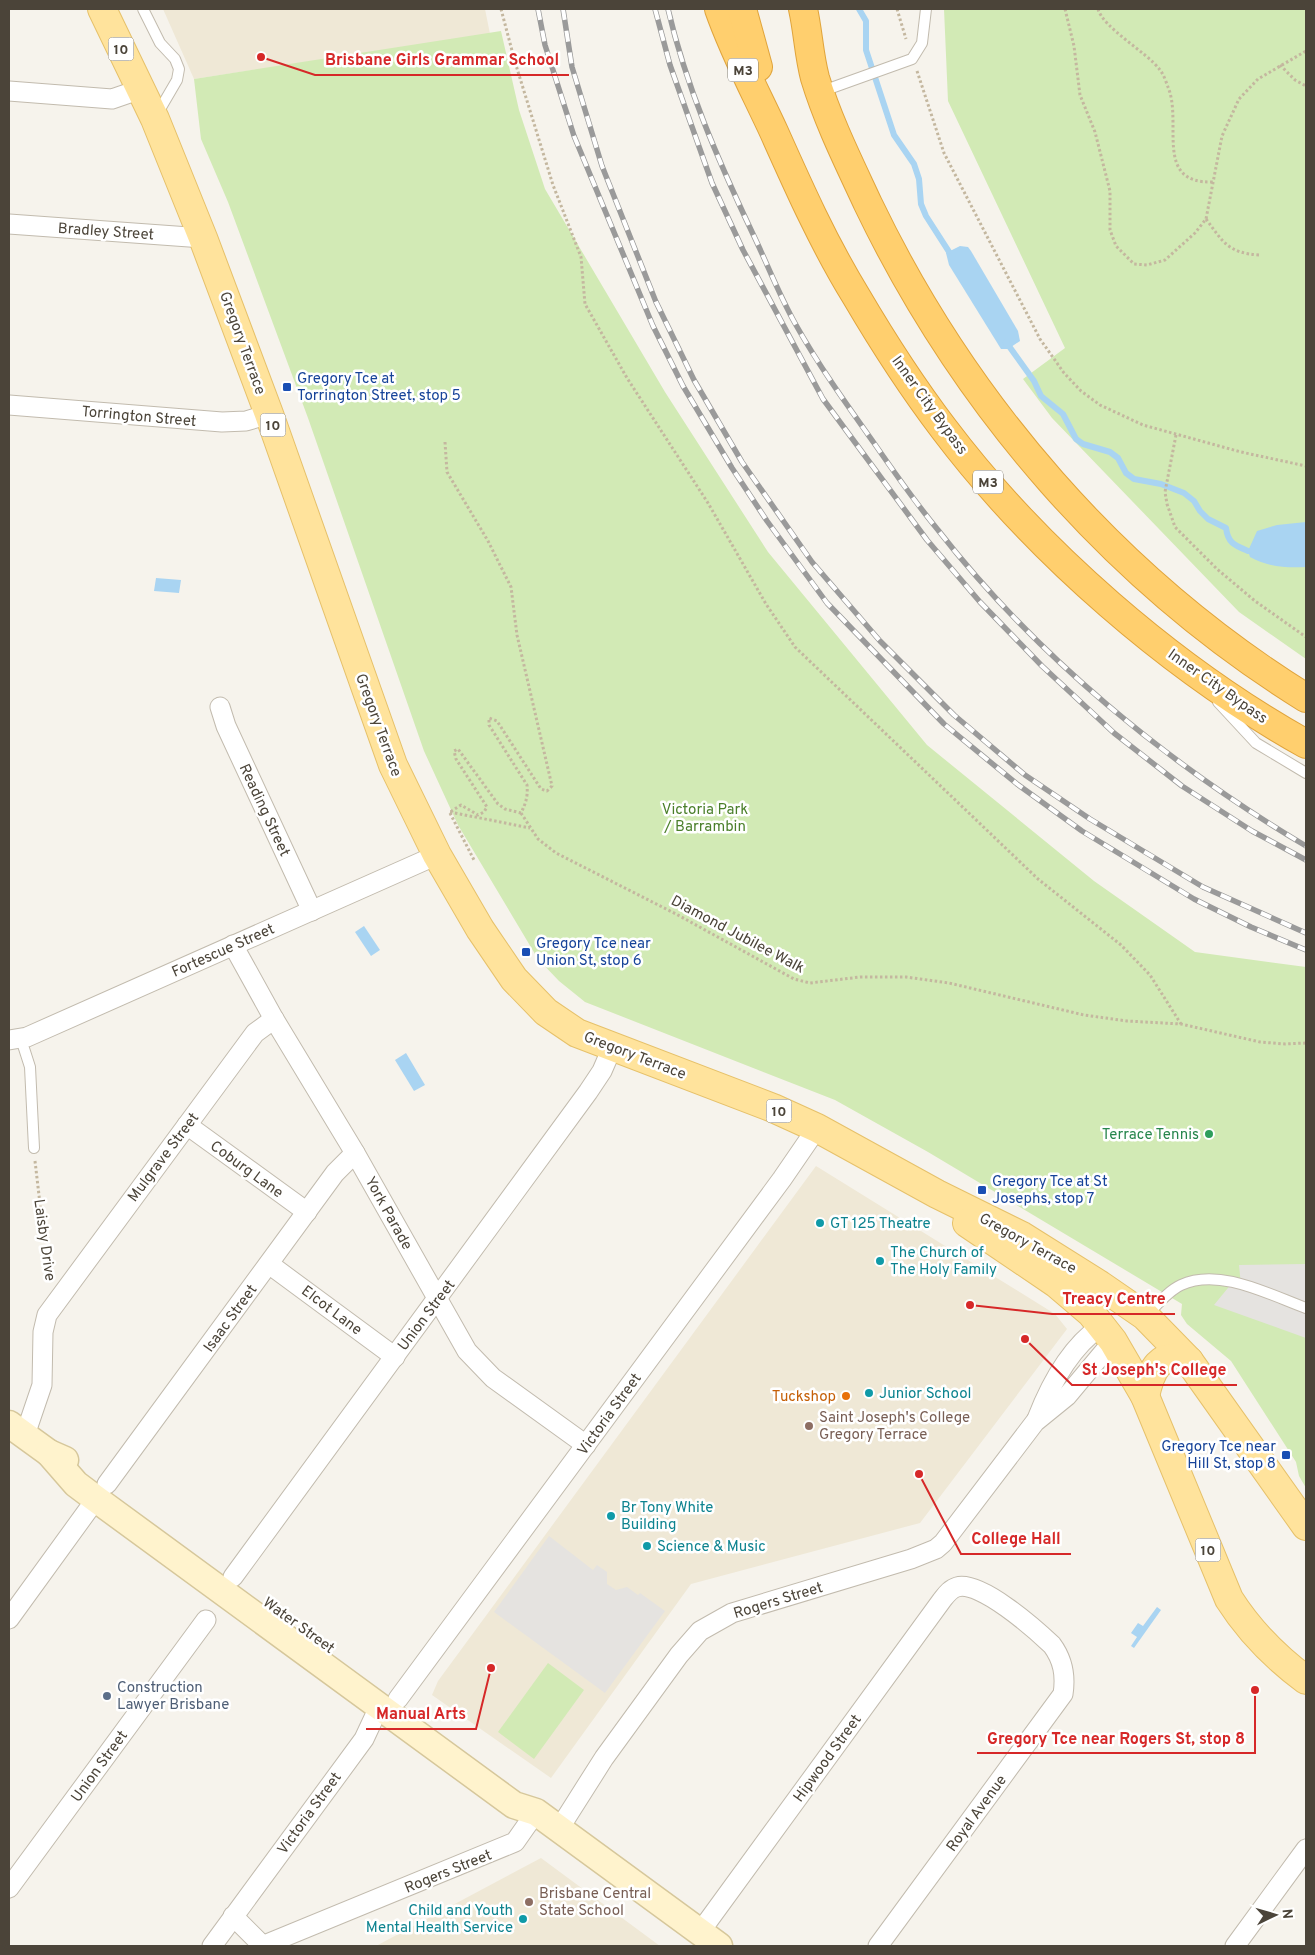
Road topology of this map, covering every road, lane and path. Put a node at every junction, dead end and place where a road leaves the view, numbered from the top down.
1 (102, 9) edge
2 (143, 9) edge
3 (501, 9) edge
4 (719, 9) edge
5 (742, 9) edge
6 (784, 9) edge
7 (803, 9) edge
8 (897, 9) edge
9 (926, 9) edge
10 (1065, 9) edge
11 (1098, 9) edge
12 (1306, 51) edge
13 (912, 58) junction
14 (1280, 65) junction
15 (817, 84) junction
16 (1306, 86) edge
17 (140, 89) junction
18 (9, 91) edge
19 (155, 119) junction
20 (772, 130) junction
21 (1213, 182) junction
22 (1206, 219) junction
23 (9, 224) edge
24 (203, 238) junction
25 (1259, 255) dead end
26 (9, 405) edge
27 (269, 414) junction
28 (1176, 434) junction
29 (445, 442) dead end
30 (1306, 466) edge
31 (1306, 637) edge
32 (1181, 661) junction
33 (1306, 698) edge
34 (220, 707) dead end
35 (1306, 744) edge
36 (1306, 773) edge
37 (450, 812) junction
38 (521, 813) junction
39 (530, 828) junction
40 (437, 855) junction
41 (474, 860) dead end
42 (312, 911) junction
43 (233, 945) junction
44 (274, 1019) junction
45 (1181, 1024) junction
46 (15, 1040) edge
47 (1306, 1043) edge
48 (612, 1048) junction
49 (187, 1125) junction
50 (817, 1128) junction
51 (34, 1148) joint
52 (355, 1153) junction
53 (937, 1194) junction
54 (307, 1212) junction
55 (269, 1264) junction
56 (56, 1300) junction
57 (437, 1301) junction
58 (1306, 1308) edge
59 (1145, 1316) junction
60 (1107, 1334) junction
61 (395, 1357) junction
62 (1189, 1361) junction
63 (1145, 1396) junction
64 (17, 1430) edge
65 (586, 1445) junction
66 (101, 1492) junction
67 (1306, 1526) edge
68 (233, 1577) junction
69 (956, 1587) joint
70 (9, 1620) edge
71 (206, 1620) dead end
72 (1306, 1680) edge
73 (389, 1703) junction
74 (536, 1812) junction
75 (559, 1829) junction
76 (1306, 1849) edge
77 (9, 1888) edge
78 (233, 1916) junction
79 (709, 1939) edge
80 (212, 1946) edge
81 (262, 1946) edge
82 (878, 1946) edge
83 (1235, 1946) edge

1 - 17 main road, Gregory Terrace / 10
2 - 19 lane
3 - 45 path
4 - 20 highway, Inner City Bypass / M3
5 - 20 highway
6 - 15 highway
7 - 15 highway
8 - 13 path
9 - 13 lane
10 - 22 path
11 - 21 path
12 - 14 path
13 - 15 lane
13 - 28 path
14 - 16 path
14 - 21 path
15 - 33 highway
17 - 18 street
17 - 19 main road, Gregory Terrace / 10
19 - 24 main road, Gregory Terrace / 10
20 - 32 highway, Inner City Bypass / M3
21 - 22 path
22 - 25 path
23 - 24 street, Bradley Street
24 - 27 main road, Gregory Terrace / 10
26 - 27 street, Torrington Street
27 - 40 main road, Gregory Terrace / 10
28 - 30 path
28 - 31 path
29 - 38 path
32 - 35 highway, Inner City Bypass / M3
32 - 36 lane
34 - 42 street, Reading Street
37 - 38 path
37 - 39 path
37 - 41 path
38 - 39 path, Diamond Jubilee Walk
39 - 45 path, Diamond Jubilee Walk
40 - 42 street, Fortescue Street
40 - 48 main road, Gregory Terrace / 10
42 - 43 street, Fortescue Street
43 - 44 street, York Parade
43 - 46 street, Fortescue Street
44 - 49 street, Mulgrave Street
44 - 52 street, York Parade
45 - 47 path, Diamond Jubilee Walk
46 - 51 lane
48 - 50 main road, Gregory Terrace / 10
48 - 57 street, Union Street
49 - 54 street, Coburg Lane
49 - 56 street, Mulgrave Street
50 - 53 main road, Gregory Terrace / 10
50 - 65 street, Victoria Street
51 - 56 path, Laisby Drive
52 - 54 street, Isaac Street
52 - 57 street, York Parade
53 - 59 main road, Gregory Terrace / 10
53 - 60 main road, Gregory Terrace / 10
54 - 55 street, Isaac Street
55 - 61 street, Elcot Lane
55 - 66 street, Isaac Street
56 - 64 street, Laisby Drive
57 - 61 street, Union Street
57 - 65 street, York Parade
58 - 59 lane
59 - 60 main road, Rogers Street
59 - 62 main road, Gregory Terrace / 10
60 - 63 main road, Gregory Terrace / 10
60 - 75 street, Rogers Street
61 - 68 street, Union Street
62 - 63 main road
62 - 67 main road, Gregory Terrace / 10
63 - 72 main road, Gregory Terrace / 10
64 - 66 main road, Water Street
65 - 73 street, Victoria Street
66 - 68 main road, Water Street
66 - 70 street, Isaac Street
66 - 73 main road, Water Street
68 - 73 main road, Water Street
69 - 79 street, Hipwood Street
69 - 82 street, Royal Avenue
71 - 77 street, Union Street
73 - 74 main road, Water Street
73 - 78 street, Victoria Street
74 - 75 main road, Water Street
74 - 81 street, Rogers Street
75 - 79 main road, Water Street
76 - 83 street
78 - 80 street, Victoria Street
78 - 81 street

